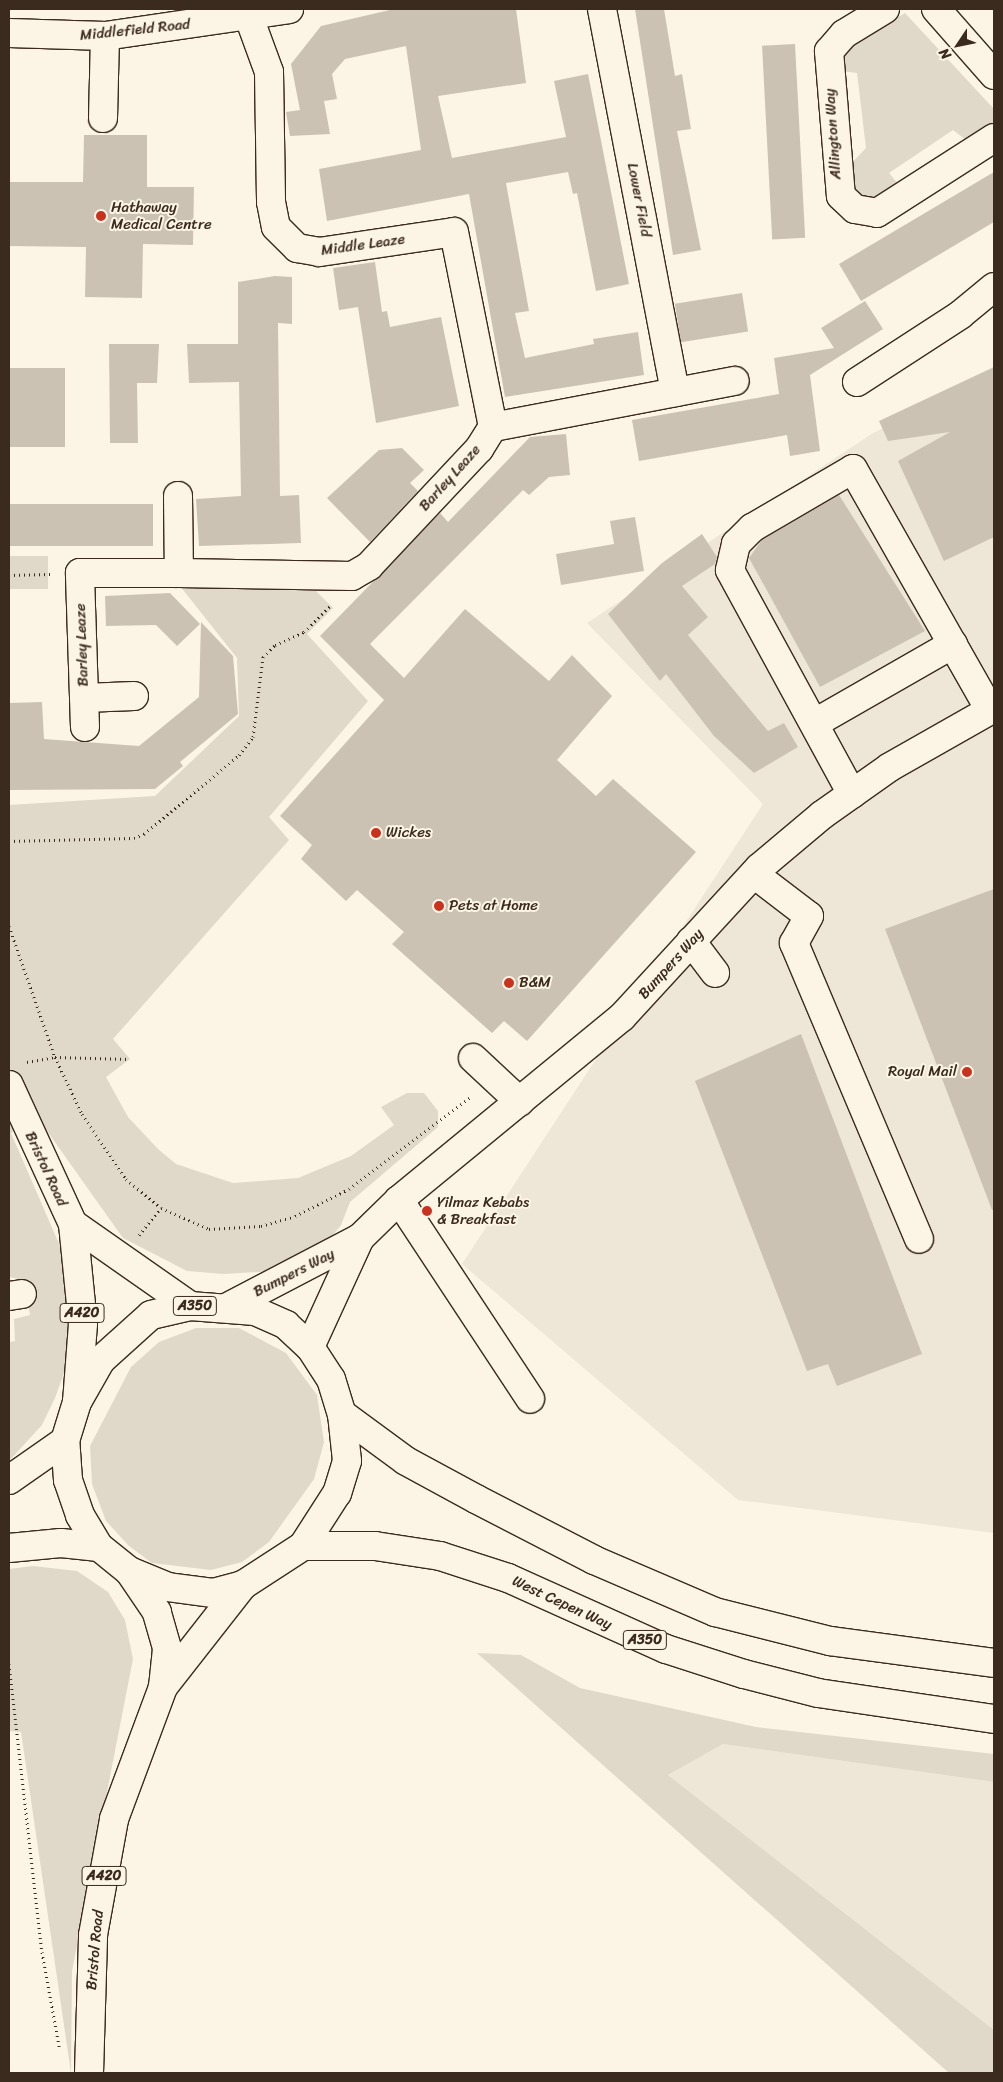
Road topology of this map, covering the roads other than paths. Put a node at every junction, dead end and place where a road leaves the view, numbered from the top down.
1 (289, 9) edge
2 (602, 9) edge
3 (885, 9) edge
4 (936, 9) edge
5 (246, 12) edge
6 (9, 33) edge
7 (105, 36) junction
8 (994, 75) edge
9 (102, 118) dead end
10 (994, 138) edge
11 (994, 287) edge
12 (735, 381) dead end
13 (856, 382) dead end
14 (675, 392) junction
15 (493, 427) junction
16 (178, 496) dead end
17 (179, 573) junction
18 (953, 644) junction
19 (134, 696) dead end
20 (84, 698) junction
21 (992, 709) edge
22 (815, 723) junction
23 (85, 726) dead end
24 (852, 794) junction
25 (754, 874) junction
26 (691, 941) junction
27 (716, 973) dead end
28 (473, 1058) dead end
29 (12, 1085) edge
30 (520, 1102) junction
31 (399, 1200) junction
32 (73, 1224) junction
33 (360, 1238) junction
34 (919, 1239) dead end
35 (190, 1306) junction
36 (228, 1307) junction
37 (310, 1347) junction
38 (530, 1399) dead end
39 (77, 1402) junction
40 (342, 1414) junction
41 (64, 1441) junction
42 (9, 1480) edge
43 (303, 1546) junction
44 (98, 1547) junction
45 (9, 1548) edge
46 (130, 1571) junction
47 (243, 1585) junction
48 (994, 1663) edge
49 (163, 1687) junction
50 (994, 1719) edge
51 (89, 2073) edge

1 - 5 main road, Middlefield Road
2 - 14 main road, Lower Field
3 - 10 main road, Allington Way
4 - 8 main road
5 - 7 main road, Middlefield Road
5 - 15 main road, Middle Leaze
6 - 7 main road, Middlefield Road
7 - 9 main road
11 - 13 main road
12 - 14 main road
14 - 15 main road
15 - 17 main road, Barley Leaze
16 - 17 main road
17 - 20 main road, Barley Leaze
18 - 21 main road
18 - 22 main road
18 - 22 main road
19 - 20 main road
20 - 23 main road, Barley Leaze
21 - 24 main road, Bumpers Way
22 - 24 main road
24 - 25 main road, Bumpers Way
25 - 26 main road, Bumpers Way
25 - 34 main road
26 - 27 main road
26 - 30 main road, Bumpers Way
28 - 30 main road
29 - 32 main road, Bristol Road / A420
30 - 31 main road, Bumpers Way
31 - 33 main road, Bumpers Way
31 - 38 main road
32 - 35 main road, Bristol Road / A420
32 - 39 main road, Bristol Road / A420
33 - 36 main road, Bumpers Way
33 - 37 main road, Bumpers Way
35 - 36 main road, A350
35 - 39 main road, A350
36 - 37 main road, A350
37 - 40 main road, A350
39 - 41 main road, A350
40 - 43 main road, A350
40 - 48 main road
41 - 42 main road
41 - 44 main road, A350
43 - 47 main road, A350
43 - 50 main road, West Cepen Way / A350
44 - 45 main road
44 - 46 main road, A350
46 - 47 main road, A350
46 - 49 main road, Bristol Road / A420
47 - 49 main road, Bristol Road / A420
49 - 51 main road, Bristol Road / A420

